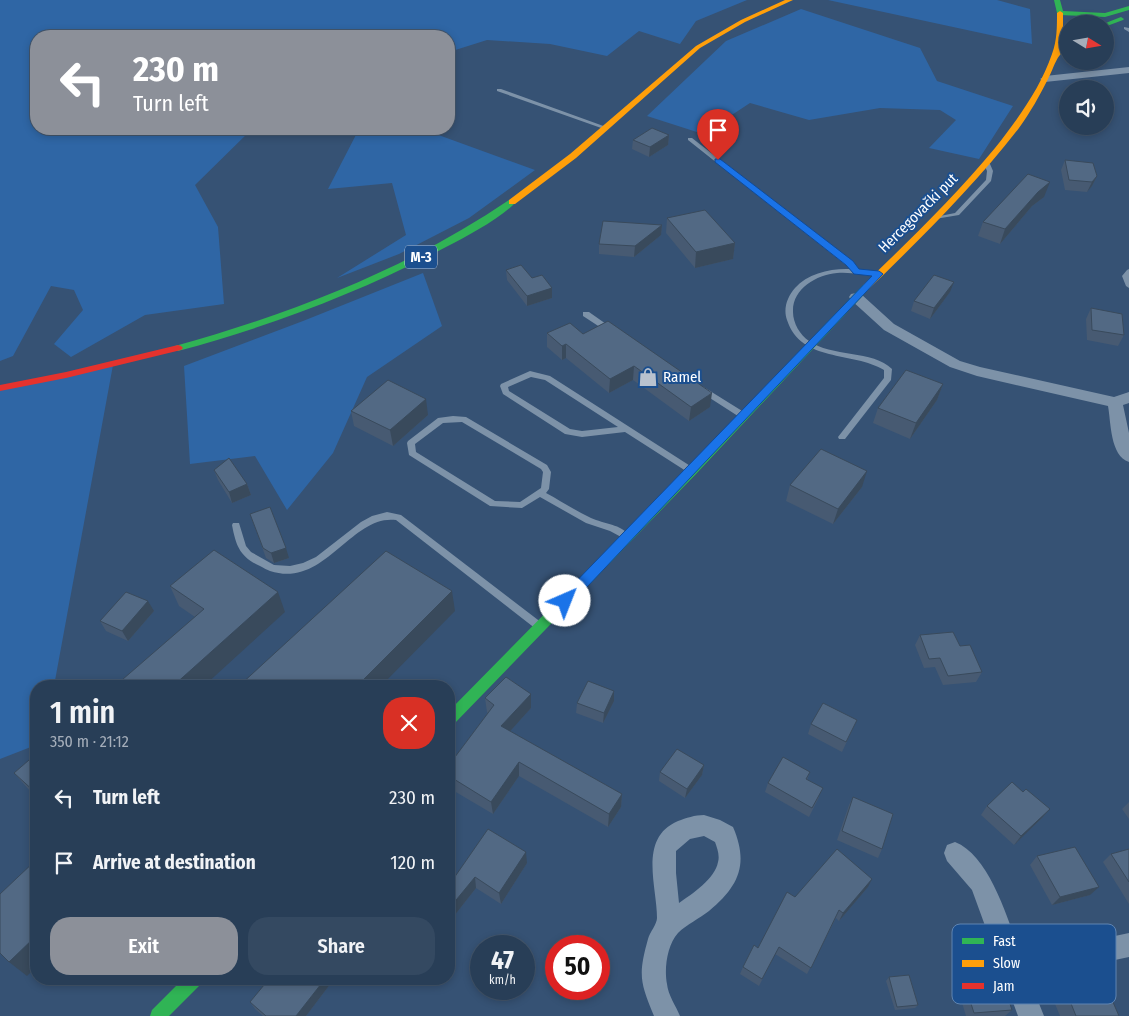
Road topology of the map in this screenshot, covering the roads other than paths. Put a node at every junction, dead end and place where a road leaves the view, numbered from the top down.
1 (790, 0) edge
2 (1057, 0) edge
3 (1085, 3) dead end
4 (1129, 8) edge
5 (1060, 15) joint
6 (1059, 36) edge
7 (1059, 51) edge
8 (1056, 53) junction
9 (1129, 70) edge
10 (1045, 79) junction
11 (499, 90) dead end
12 (606, 128) junction
13 (690, 139) dead end
14 (1129, 270) edge
15 (857, 272) junction
16 (879, 274) junction
17 (1129, 286) edge
18 (856, 297) junction
19 (586, 314) dead end
20 (620, 336) edge
21 (810, 345) junction
22 (695, 385) edge
23 (0, 388) edge
24 (1122, 400) edge
25 (744, 416) junction
26 (626, 430) junction
27 (842, 437) dead end
28 (1129, 456) edge
29 (692, 471) junction
30 (540, 492) junction
31 (236, 524) dead end
32 (627, 537) junction
33 (540, 627) junction
34 (455, 714) edge
35 (956, 853) dead end
36 (670, 924) dead end
37 (996, 924) edge
38 (1129, 944) edge
39 (1116, 947) edge
40 (188, 985) edge
41 (1026, 1004) edge
42 (158, 1016) edge
43 (666, 1016) edge
44 (1031, 1016) edge

1 - 12 main road, M-3
2 - 5 main road
3 - 4 main road
4 - 5 main road
6 - 8 main road
7 - 8 main road
8 - 10 main road, Hercegovački put
9 - 10 street
10 - 16 main road, Hercegovački put
11 - 12 lane
12 - 23 main road, M-3
13 - 15 lane
14 - 17 lane
15 - 16 lane
15 - 21 lane
16 - 18 main road, Hercegovački put
18 - 21 main road, Hercegovački put
18 - 24 street
19 - 20 lane
21 - 25 main road, Hercegovački put
21 - 27 lane
22 - 25 lane
24 - 28 street
25 - 29 main road, Hercegovački put
26 - 26 lane
26 - 29 lane
29 - 32 main road, Hercegovački put
30 - 30 lane
30 - 32 lane
31 - 33 lane
32 - 33 main road, Hercegovački put
33 - 34 main road, Hercegovački put
35 - 37 street
36 - 43 street
38 - 39 street
40 - 42 main road
41 - 44 street

